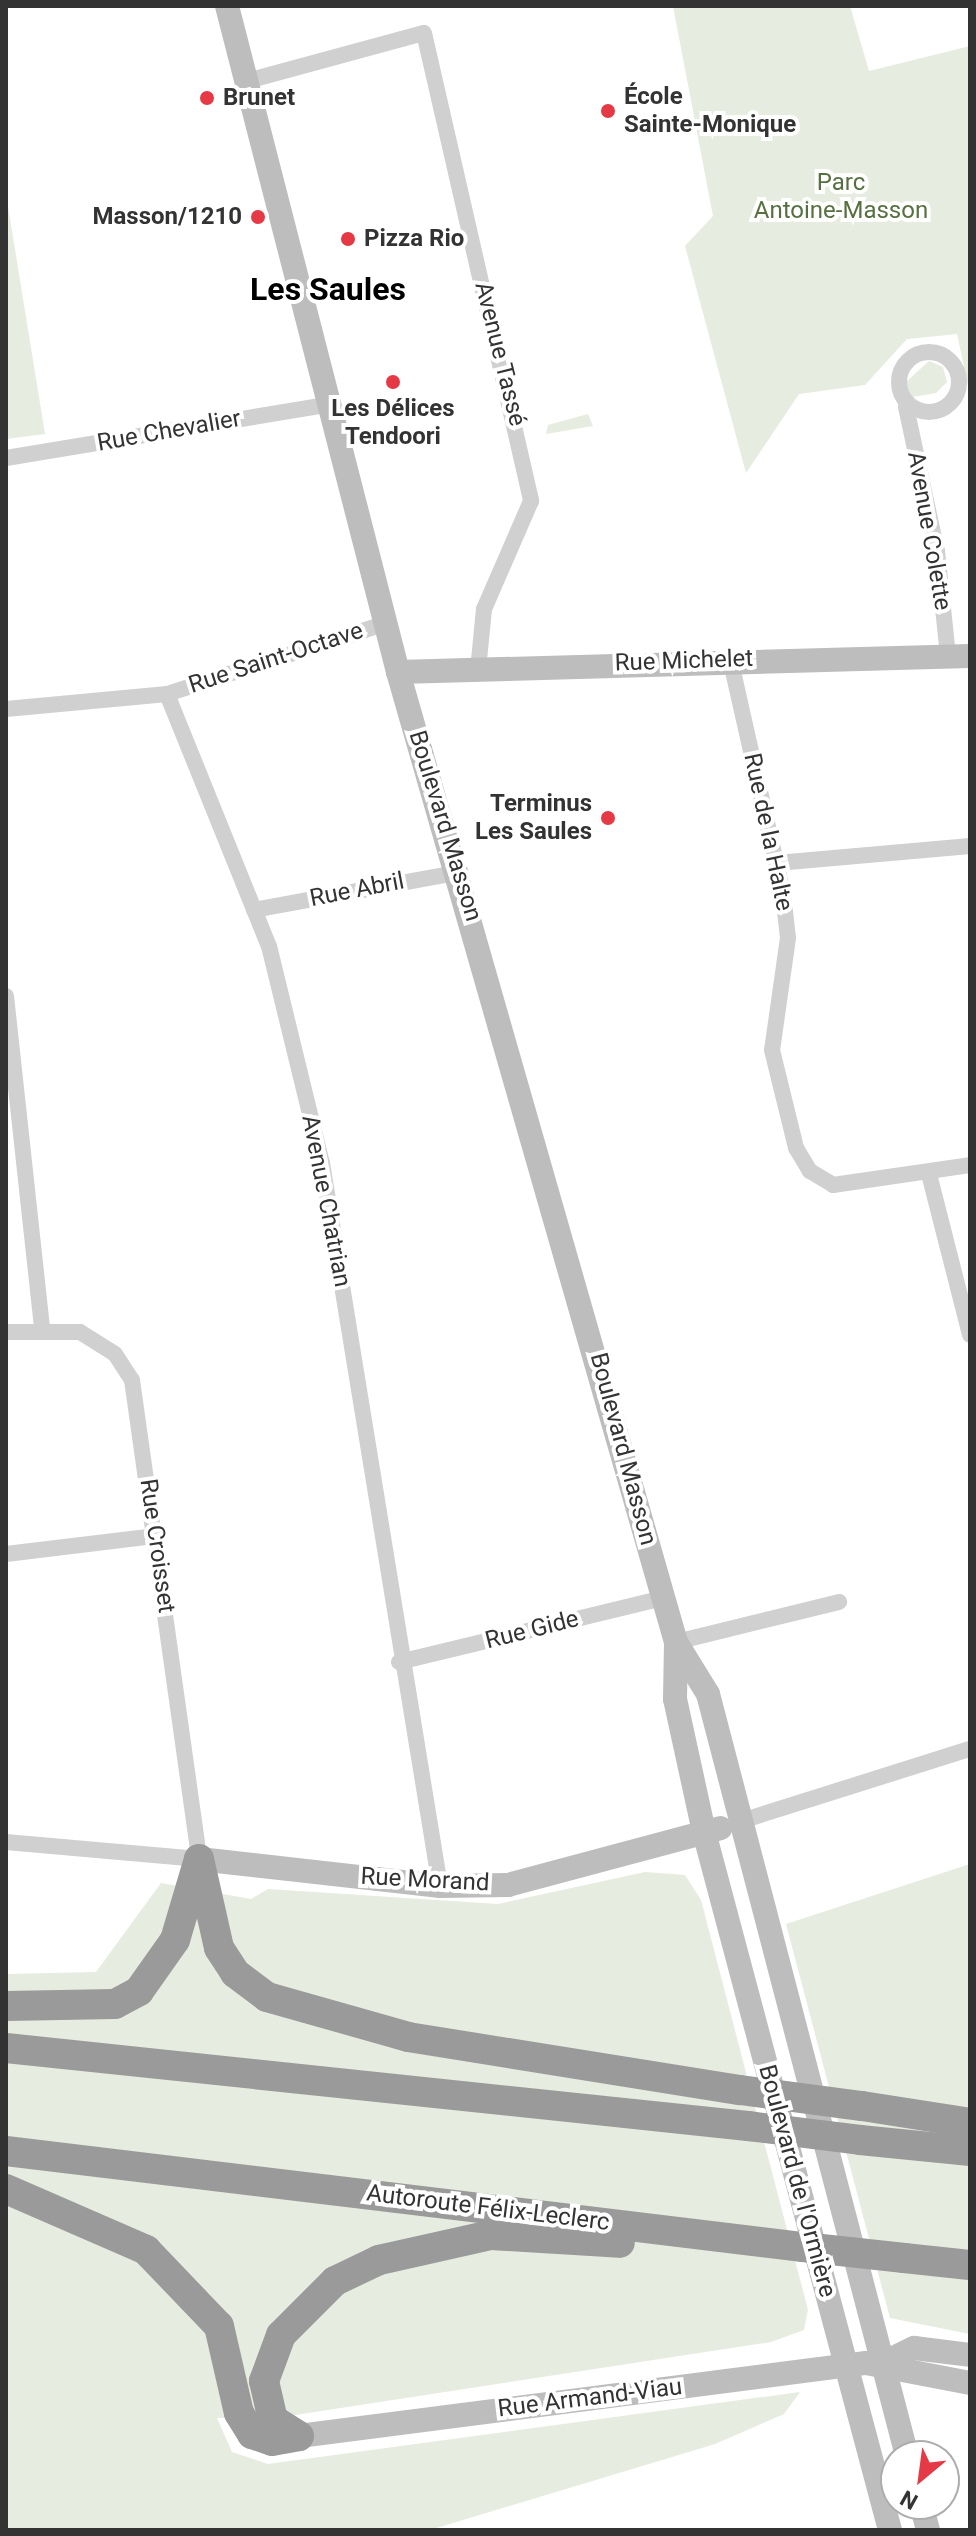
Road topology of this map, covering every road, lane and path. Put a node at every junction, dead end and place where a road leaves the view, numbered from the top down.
1 (227, 6) edge
2 (247, 81) junction
3 (333, 404) junction
4 (906, 407) dead end
5 (6, 458) edge
6 (384, 624) junction
7 (959, 656) edge
8 (730, 658) junction
9 (478, 670) junction
10 (398, 672) junction
11 (167, 694) junction
12 (6, 709) edge
13 (970, 846) edge
14 (777, 863) junction
15 (461, 872) junction
16 (254, 910) junction
17 (6, 996) edge
18 (970, 1165) edge
19 (929, 1174) junction
20 (42, 1329) junction
21 (6, 1332) edge
22 (970, 1335) edge
23 (154, 1536) junction
24 (6, 1554) edge
25 (664, 1598) junction
26 (839, 1602) dead end
27 (676, 1642) junction
28 (399, 1662) junction
29 (970, 1749) edge
30 (738, 1822) junction
31 (704, 1832) junction
32 (6, 1836) edge
33 (199, 1859) junction
34 (440, 1886) junction
35 (6, 2006) edge
36 (6, 2048) edge
37 (970, 2123) edge
38 (6, 2151) edge
39 (970, 2151) edge
40 (6, 2189) edge
41 (803, 2247) junction
42 (970, 2265) edge
43 (970, 2355) edge
44 (881, 2364) junction
45 (846, 2365) junction
46 (970, 2383) edge
47 (299, 2436) junction
48 (902, 2440) edge
49 (890, 2530) edge

1 - 2 main road, Boulevard Masson
2 - 3 main road, Boulevard Masson
2 - 9 street, Avenue Tassé
3 - 5 street, Rue Chevalier
3 - 6 main road, Boulevard Masson
4 - 7 street, Avenue Colette
6 - 10 main road, Boulevard Masson
6 - 11 street, Rue Saint-Octave
7 - 8 main road, Rue Michelet
8 - 9 main road, Rue Michelet
8 - 14 street, Rue de la Halte
9 - 10 main road, Rue Michelet
10 - 15 main road, Boulevard Masson
11 - 12 street
11 - 16 street, Avenue Chatrian
13 - 14 street
14 - 19 street, Rue de la Halte
15 - 16 street, Rue Abril
15 - 25 main road, Boulevard Masson
16 - 28 street, Avenue Chatrian
17 - 20 street
18 - 19 street, Rue de la Halte
19 - 22 street
20 - 21 street, Rue Croisset
20 - 23 street, Rue Croisset
23 - 24 street
23 - 33 street, Rue Croisset
25 - 27 main road, Boulevard Masson
25 - 28 street, Rue Gide
26 - 27 street
27 - 30 main road, Boulevard Masson
27 - 31 main road, Boulevard Masson
28 - 34 street, Avenue Chatrian
29 - 30 street, Rue Morand
30 - 31 main road, Rue Morand
30 - 44 main road, Boulevard de l'Ormière
31 - 34 main road, Rue Morand
31 - 45 main road, Boulevard de l'Ormière
32 - 33 street, Rue Morand
33 - 34 main road, Rue Morand
33 - 35 highway
33 - 37 highway, bridge
36 - 39 highway, bridge
38 - 41 highway, Autoroute Félix-Leclerc
40 - 47 highway
41 - 42 highway, Autoroute Félix-Leclerc, bridge
41 - 47 highway
43 - 44 main road, Rue Armand-Viau
44 - 45 main road, Rue Armand-Viau
44 - 46 main road, Rue Armand-Viau
44 - 48 main road, Boulevard de l'Ormière
45 - 47 main road, Rue Armand-Viau
45 - 49 main road, Boulevard de l'Ormière

